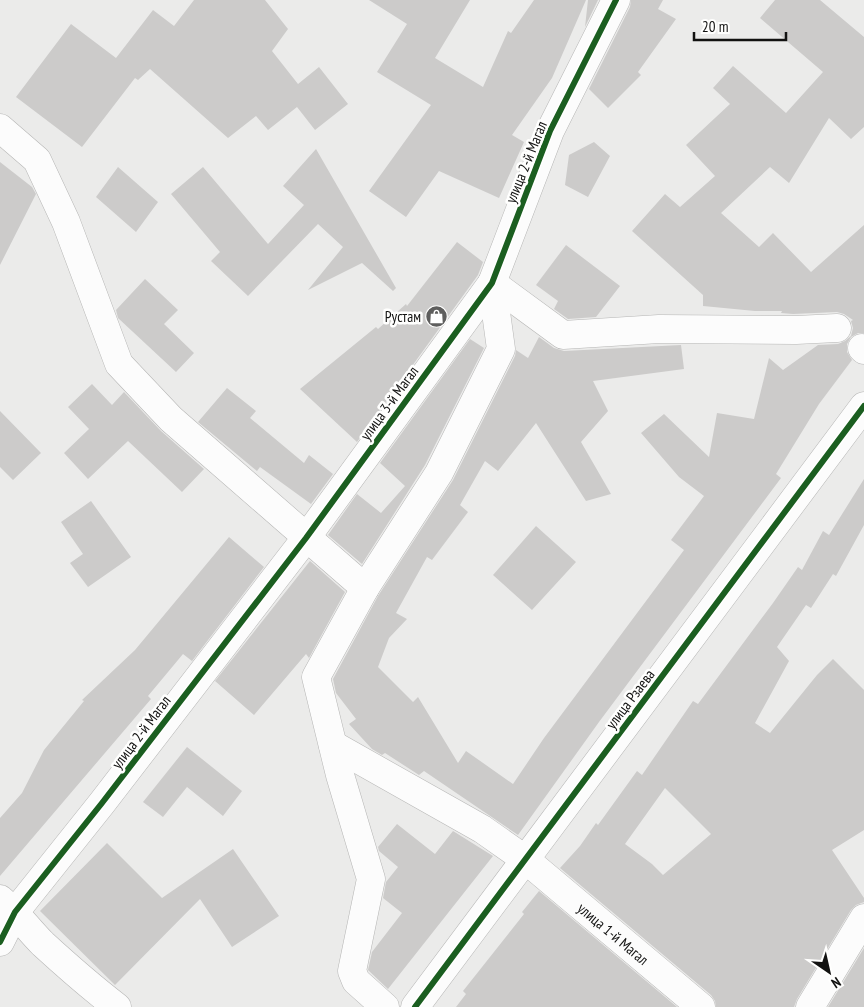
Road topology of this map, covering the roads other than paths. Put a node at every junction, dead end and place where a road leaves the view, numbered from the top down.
1 (616, 0) edge
2 (0, 128) edge
3 (492, 283) junction
4 (837, 328) dead end
5 (864, 406) edge
6 (306, 538) junction
7 (365, 588) junction
8 (333, 745) junction
9 (526, 860) junction
10 (8, 906) edge
11 (864, 918) edge
12 (0, 942) edge
13 (117, 1007) edge
14 (385, 1007) edge
15 (415, 1007) edge
16 (701, 1007) edge
17 (810, 1007) edge

1 - 3 street, улица 2-й Магал
2 - 6 street
3 - 4 street
3 - 6 street, улица 3-й Магал
3 - 7 street, улица 2-й Магал
5 - 9 street, улица Рзаева
6 - 7 street
6 - 10 street, улица 2-й Магал
7 - 8 street, улица 2-й Магал
8 - 9 street, улица 1-й Магал
8 - 14 street, улица 2-й Магал
9 - 15 street, улица Рзаева
9 - 16 street, улица 1-й Магал
10 - 12 street, улица 2-й Магал
10 - 13 street
11 - 17 street

